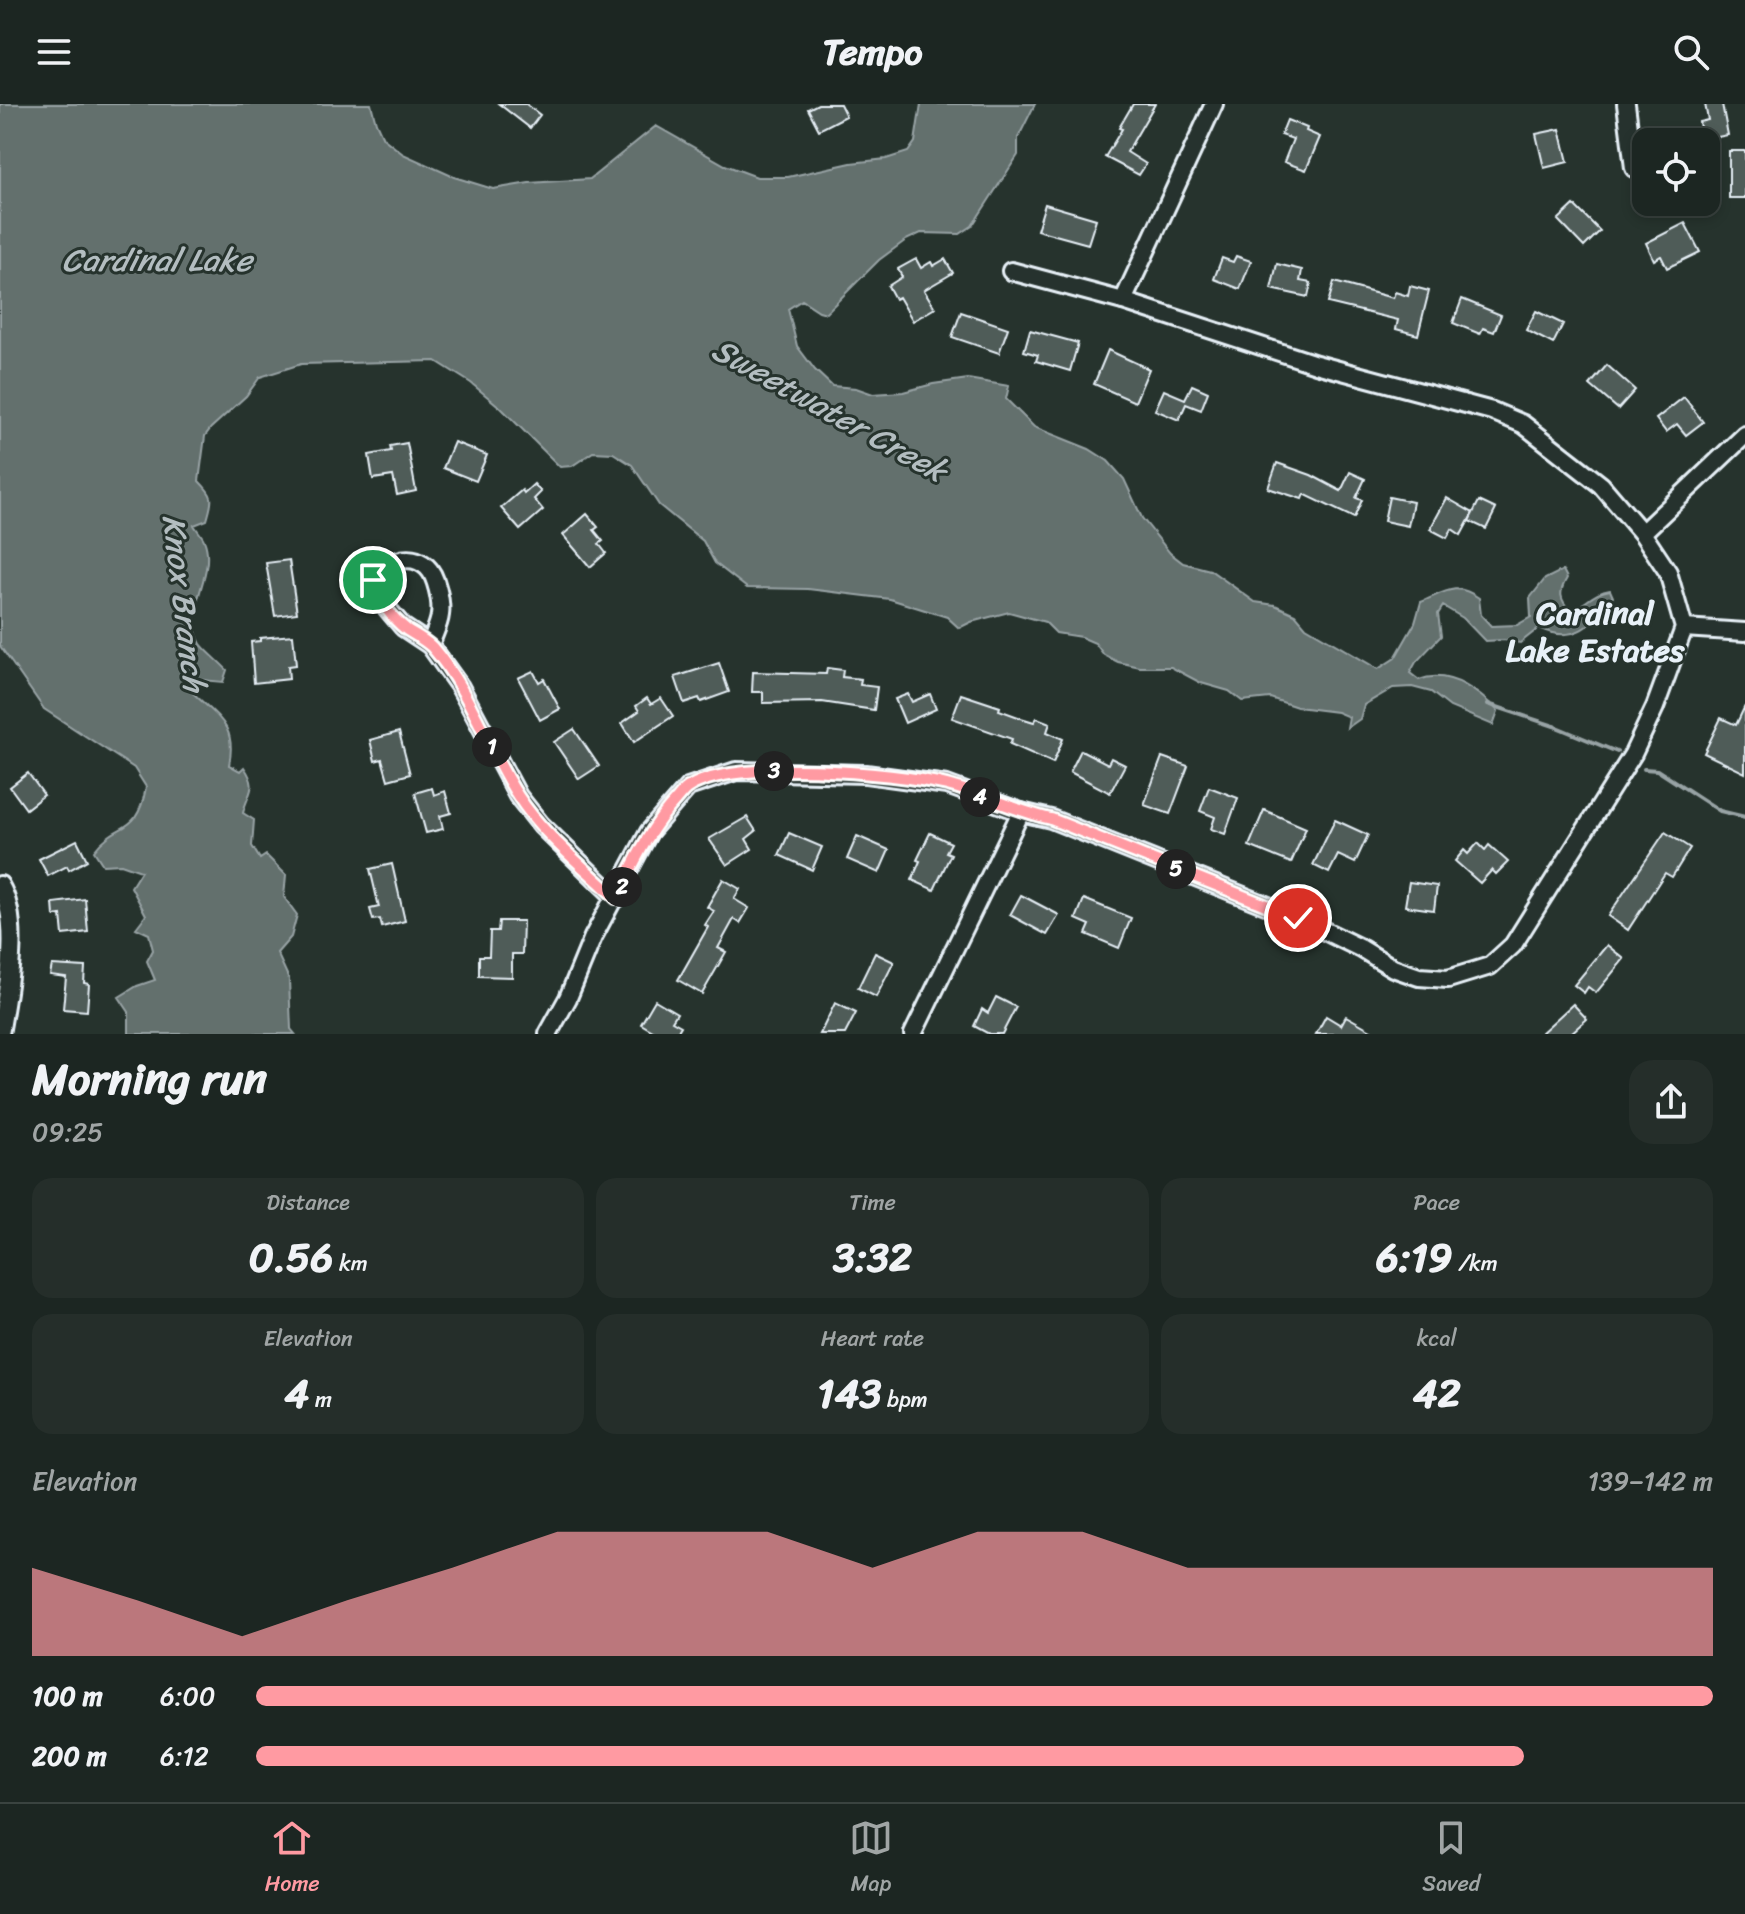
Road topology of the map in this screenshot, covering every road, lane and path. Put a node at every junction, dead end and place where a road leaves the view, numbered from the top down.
1 (1214, 104) edge
2 (1626, 104) edge
3 (1632, 152) edge
4 (1011, 271) dead end
5 (1123, 301) junction
6 (1745, 435) edge
7 (1642, 533) junction
8 (1684, 628) junction
9 (1745, 632) edge
10 (430, 645) junction
11 (1021, 812) junction
12 (0, 885) edge
13 (616, 898) junction
14 (0, 1034) edge
15 (548, 1034) edge
16 (913, 1034) edge

1 - 5 street
2 - 3 street
4 - 5 street
5 - 7 street
6 - 7 street
7 - 8 street
8 - 9 street
8 - 11 street
10 - 10 street
10 - 13 street
11 - 13 street
11 - 16 street
12 - 14 street
13 - 15 street

